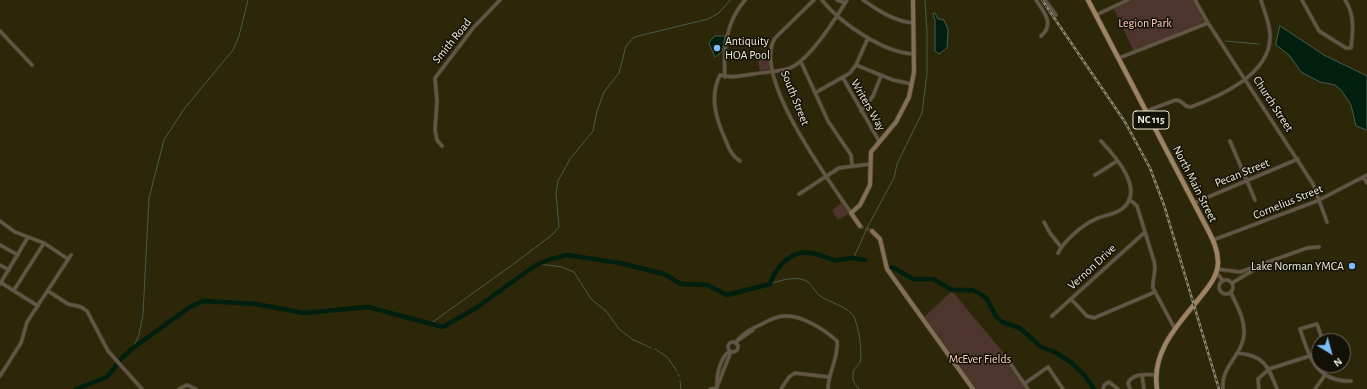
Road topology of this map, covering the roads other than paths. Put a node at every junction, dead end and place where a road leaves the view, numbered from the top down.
1 (500, 0) edge
2 (745, 0) edge
3 (814, 0) edge
4 (822, 0) edge
5 (837, 0) edge
6 (863, 0) edge
7 (913, 0) edge
8 (1036, 0) edge
9 (1045, 0) edge
10 (1088, 0) edge
11 (1128, 0) edge
12 (1195, 0) edge
13 (1261, 0) edge
14 (1303, 0) edge
15 (1345, 0) edge
16 (846, 2) edge
17 (1056, 15) dead end
18 (1096, 15) junction
19 (837, 17) junction
20 (913, 23) junction
21 (1208, 23) junction
22 (0, 31) edge
23 (1042, 36) dead end
24 (868, 38) junction
25 (914, 54) junction
26 (1119, 58) junction
27 (801, 62) junction
28 (32, 65) dead end
29 (856, 65) junction
30 (772, 71) junction
31 (881, 76) junction
32 (725, 77) junction
33 (843, 78) junction
34 (1245, 79) junction
35 (912, 84) junction
36 (815, 93) junction
37 (861, 111) junction
38 (1146, 111) junction
39 (879, 141) junction
40 (1101, 141) dead end
41 (1230, 141) dead end
42 (442, 146) dead end
43 (1298, 159) junction
44 (740, 161) dead end
45 (1117, 161) junction
46 (870, 164) junction
47 (852, 166) junction
48 (1095, 175) dead end
49 (1367, 175) edge
50 (826, 176) junction
51 (1363, 177) junction
52 (1247, 181) junction
53 (1367, 183) edge
54 (799, 194) dead end
55 (1129, 199) junction
56 (1255, 200) dead end
57 (1319, 200) junction
58 (1194, 203) junction
59 (851, 214) junction
60 (0, 221) edge
61 (1044, 222) dead end
62 (1327, 222) dead end
63 (860, 226) tunnel mouth
64 (872, 231) tunnel mouth
65 (1145, 232) junction
66 (28, 238) junction
67 (1213, 240) junction
68 (44, 243) junction
69 (1, 245) edge
70 (1061, 247) junction
71 (1320, 247) dead end
72 (0, 250) edge
73 (1058, 253) dead end
74 (18, 255) junction
75 (71, 255) dead end
76 (68, 258) junction
77 (1263, 264) junction
78 (0, 265) edge
79 (9, 270) junction
80 (1217, 271) junction
81 (1223, 281) junction
82 (0, 283) edge
83 (1232, 283) junction
84 (14, 290) junction
85 (48, 291) junction
86 (1155, 292) junction
87 (1230, 293) junction
88 (1071, 298) junction
89 (38, 306) junction
90 (1052, 316) dead end
91 (1175, 329) junction
92 (1320, 333) edge
93 (736, 342) junction
94 (730, 351) junction
95 (1237, 353) junction
96 (1309, 356) junction
97 (1007, 359) dead end
98 (1269, 369) junction
99 (1142, 375) junction
100 (1156, 375) junction
101 (1325, 375) junction
102 (0, 376) edge
103 (829, 377) junction
104 (1351, 381) dead end
105 (1026, 387) edge
106 (717, 388) edge
107 (1102, 388) edge
108 (142, 389) edge
109 (179, 389) edge
110 (196, 389) edge
111 (710, 389) edge
112 (781, 389) edge
113 (828, 389) edge
114 (973, 389) edge
115 (1063, 389) edge
116 (1118, 389) edge
117 (1130, 389) edge
118 (1144, 389) edge
119 (1157, 389) edge
120 (1223, 389) edge
121 (1258, 389) edge
122 (1277, 389) edge
123 (1315, 389) edge

1 - 42 street, Smith Road
2 - 32 street
3 - 30 street, South Street
4 - 19 street
5 - 16 street
6 - 20 street
7 - 20 street
8 - 23 street
9 - 17 street
10 - 18 main road, North Main Street / NC 115
11 - 18 street
12 - 21 street, Church Street
13 - 34 street
14 - 15 street
16 - 19 street
18 - 26 main road, North Main Street / NC 115
19 - 24 street
19 - 27 street
20 - 25 street
21 - 26 street
21 - 34 street, Church Street
22 - 28 street
24 - 25 street
24 - 29 street
25 - 35 street
26 - 38 main road, North Main Street / NC 115
27 - 30 street
27 - 36 street
29 - 31 street
29 - 33 street
30 - 32 street
30 - 50 street, South Street
31 - 35 street
31 - 37 street
32 - 44 street
33 - 36 street
33 - 37 street, Writers Way
34 - 38 street
34 - 43 street, Church Street
35 - 39 street
36 - 47 street
37 - 39 street, Writers Way
38 - 58 main road, North Main Street / NC 115
39 - 46 street
40 - 45 street
41 - 52 street
43 - 52 street, Pecan Street
43 - 57 street, Church Street
45 - 48 street
45 - 55 street
46 - 47 street
46 - 59 street
47 - 50 street
49 - 51 street, Cornelius Street
50 - 54 street
50 - 59 street, South Street
51 - 53 street
51 - 57 street, Cornelius Street
52 - 56 street
52 - 58 street, Pecan Street
55 - 65 street
55 - 70 street
57 - 62 street, Church Street
57 - 67 street, Cornelius Street
58 - 67 main road, North Main Street / NC 115
59 - 63 street, South Street
60 - 66 street
61 - 70 street
64 - 114 street
65 - 86 street
65 - 88 street, Vernon Drive
66 - 68 street
66 - 74 street
67 - 80 main road, North Main Street / NC 115
68 - 76 street
68 - 84 street
69 - 72 street
69 - 74 street
70 - 73 street
71 - 77 street
74 - 79 street
75 - 76 street
76 - 85 street
77 - 80 street
77 - 83 street
78 - 79 street
79 - 82 street
80 - 81 street
80 - 91 main road
81 - 83 street
81 - 87 street
82 - 84 street
83 - 87 street
84 - 89 street
85 - 89 street
85 - 108 street
86 - 88 street
86 - 91 street
87 - 95 street
88 - 90 street, Vernon Drive
89 - 102 street
91 - 100 main road
92 - 96 street
93 - 94 street
93 - 94 street
93 - 103 street
94 - 106 street
95 - 98 street
95 - 120 street
96 - 98 street
96 - 101 street
97 - 105 street
98 - 121 street
98 - 122 street
99 - 100 street
99 - 117 street
99 - 118 street
100 - 119 main road
101 - 104 street
101 - 123 street
103 - 112 street
103 - 113 street
105 - 115 street
106 - 111 street
107 - 116 street
109 - 110 street

